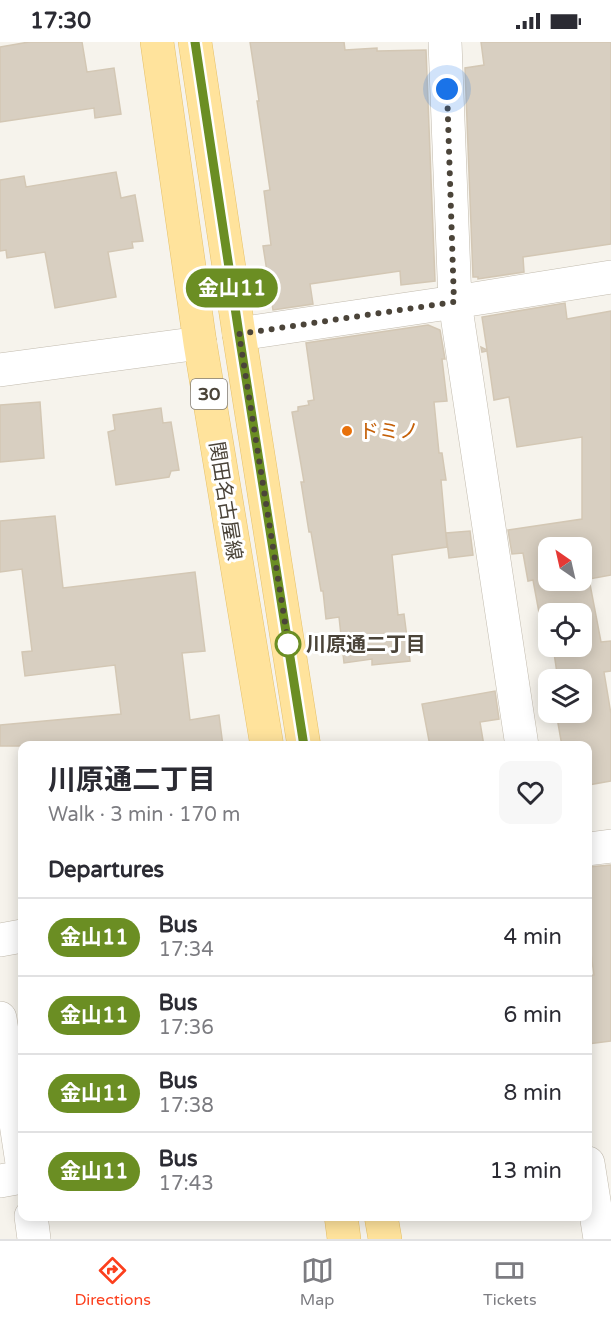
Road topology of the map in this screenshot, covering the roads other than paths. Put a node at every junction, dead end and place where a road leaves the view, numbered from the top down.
1 (157, 42) edge
2 (195, 42) edge
3 (445, 42) edge
4 (611, 277) edge
5 (454, 302) junction
6 (239, 334) junction
7 (200, 343) junction
8 (0, 370) edge
9 (266, 741) edge
10 (303, 741) edge
11 (521, 741) edge
12 (611, 846) edge
13 (592, 848) edge
14 (18, 937) edge
15 (0, 940) edge
16 (0, 1018) edge
17 (18, 1137) edge
18 (18, 1178) edge
19 (0, 1181) edge
20 (592, 1188) edge
21 (32, 1221) edge
22 (341, 1221) edge
23 (382, 1221) edge
24 (34, 1239) edge
25 (344, 1239) edge
26 (385, 1239) edge
27 (600, 1239) edge

1 - 7 main road, 関田名古屋線 / 30
2 - 6 main road, 関田名古屋線 / 30
3 - 5 street
4 - 5 street
5 - 6 street
5 - 11 street
6 - 10 main road, 関田名古屋線 / 30
7 - 8 street
7 - 9 main road, 関田名古屋線 / 30
12 - 13 street
14 - 15 street
16 - 17 street
18 - 19 street
20 - 27 street
21 - 24 street
22 - 25 main road
23 - 26 main road

